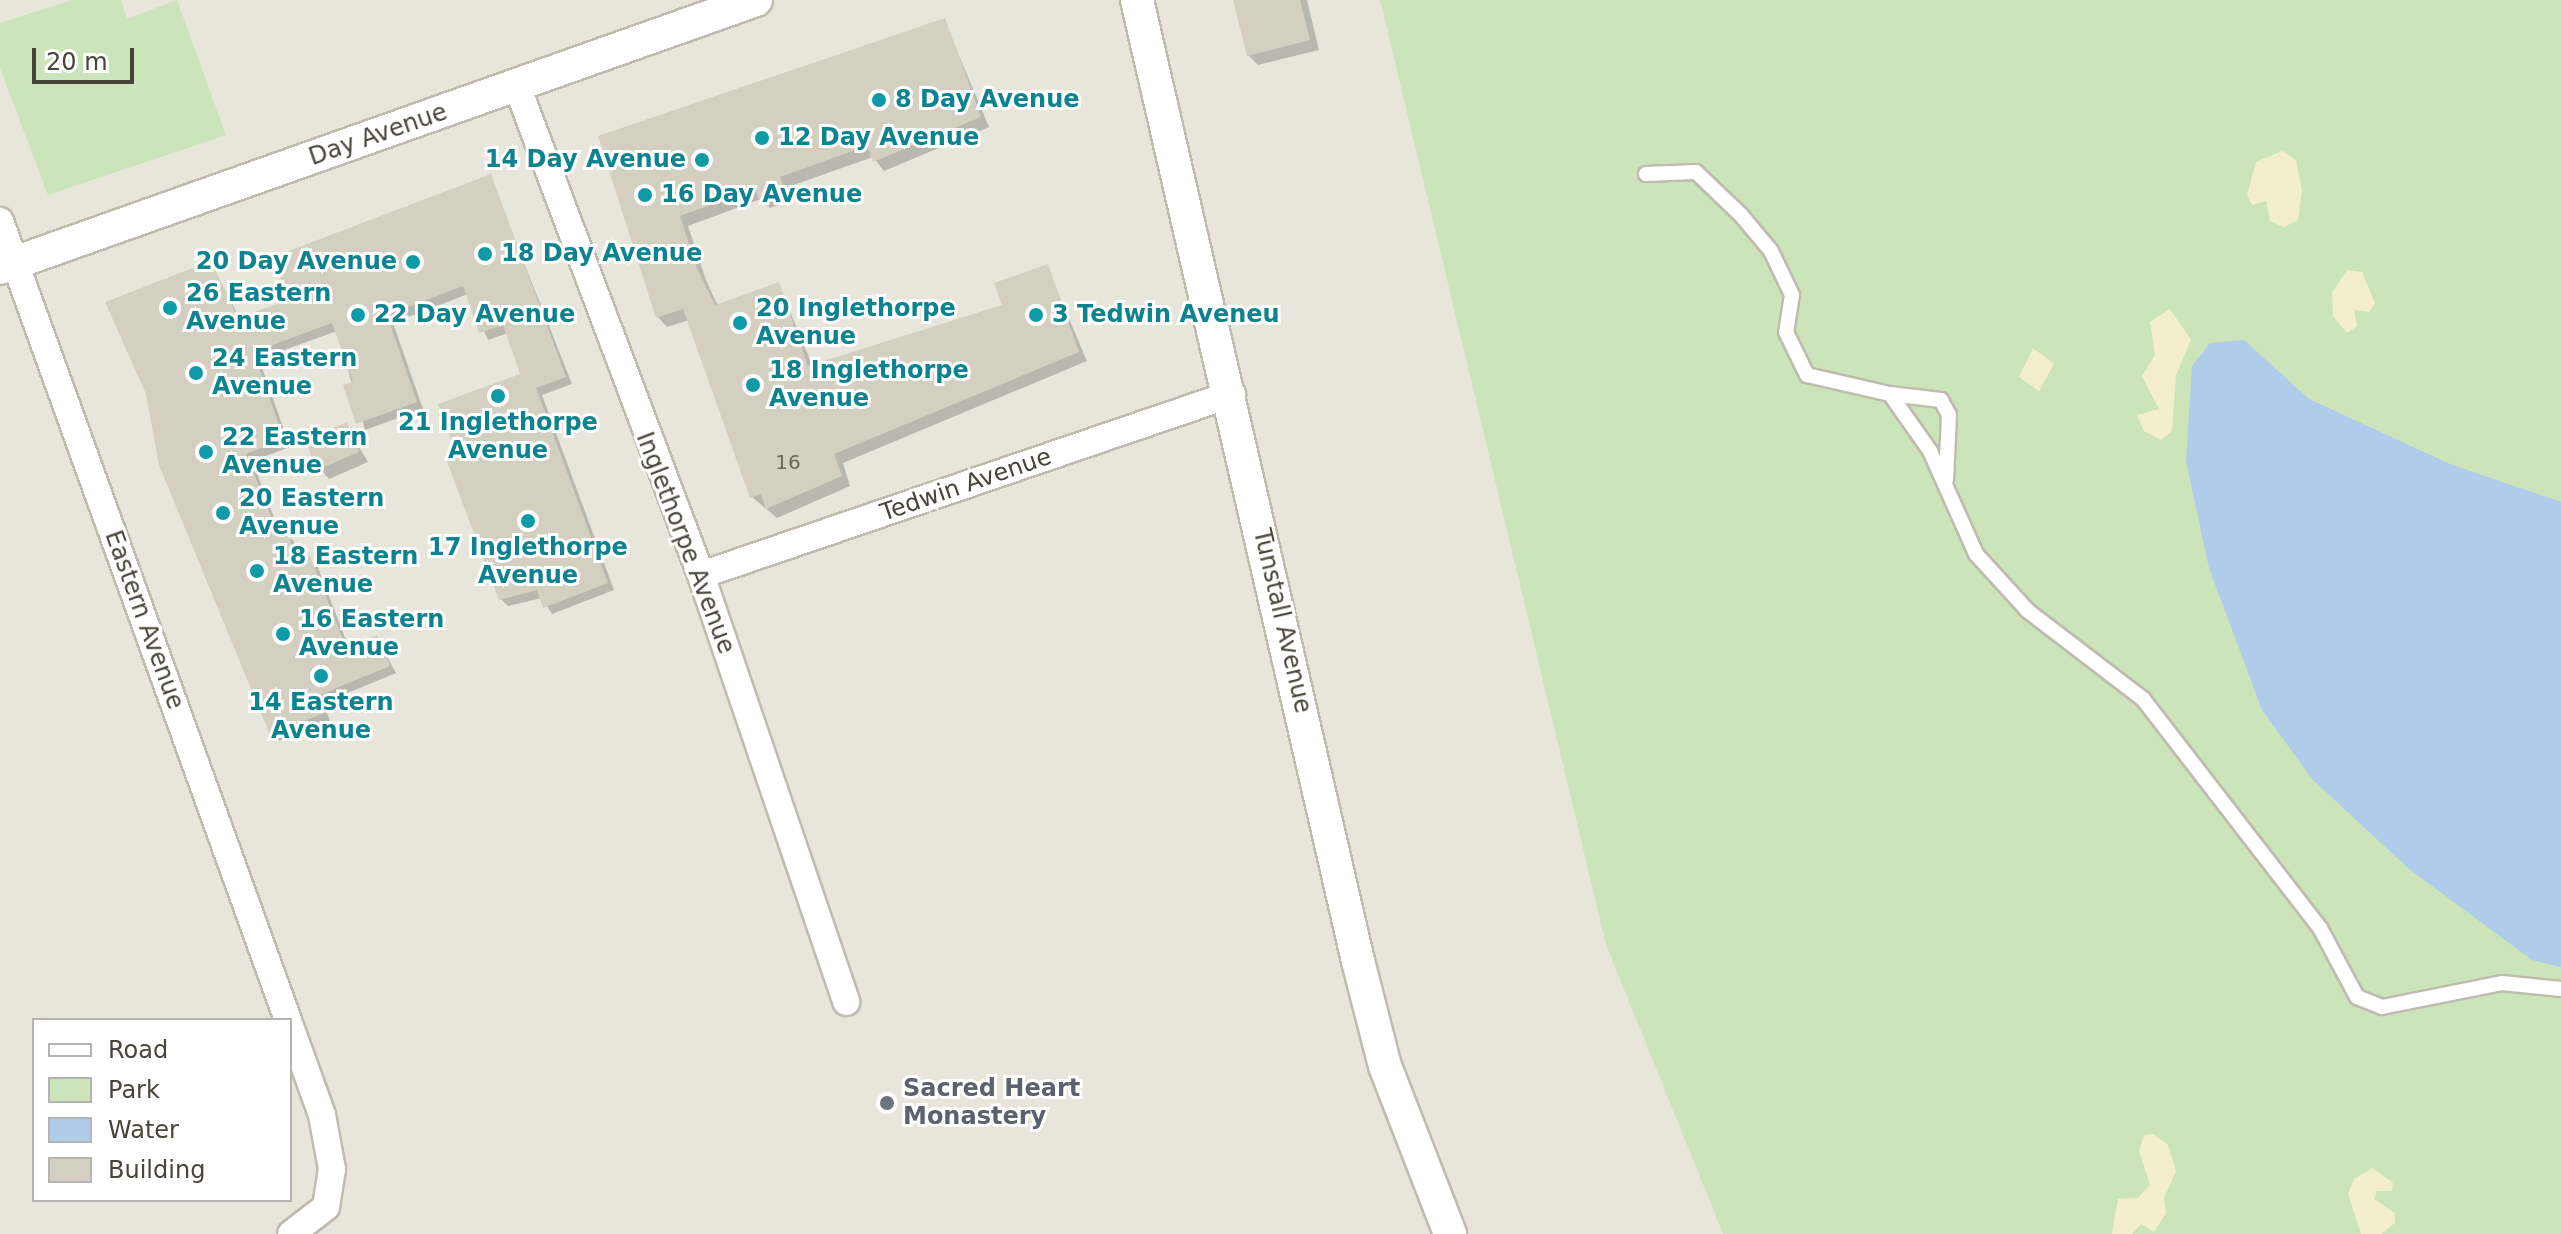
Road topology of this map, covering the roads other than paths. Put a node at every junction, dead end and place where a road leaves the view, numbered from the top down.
1 (756, 0) edge
2 (1137, 0) edge
3 (517, 86) junction
4 (1646, 174) dead end
5 (0, 221) edge
6 (8, 266) edge
7 (1232, 394) junction
8 (1890, 394) junction
9 (1946, 485) junction
10 (701, 575) junction
11 (2561, 989) edge
12 (846, 1002) dead end
13 (287, 1018) edge
14 (292, 1032) edge
15 (291, 1234) edge
16 (1450, 1234) edge

1 - 3 street, Day Avenue
2 - 7 street, Tunstall Avenue
3 - 6 street, Day Avenue
3 - 10 street, Inglethorpe Avenue
4 - 8 lane
5 - 6 street, Eastern Avenue
6 - 13 street, Eastern Avenue
7 - 10 street, Tedwin Avenue
7 - 16 street, Tunstall Avenue
8 - 9 lane
8 - 9 lane
9 - 11 lane
10 - 12 street, Inglethorpe Avenue
14 - 15 street

